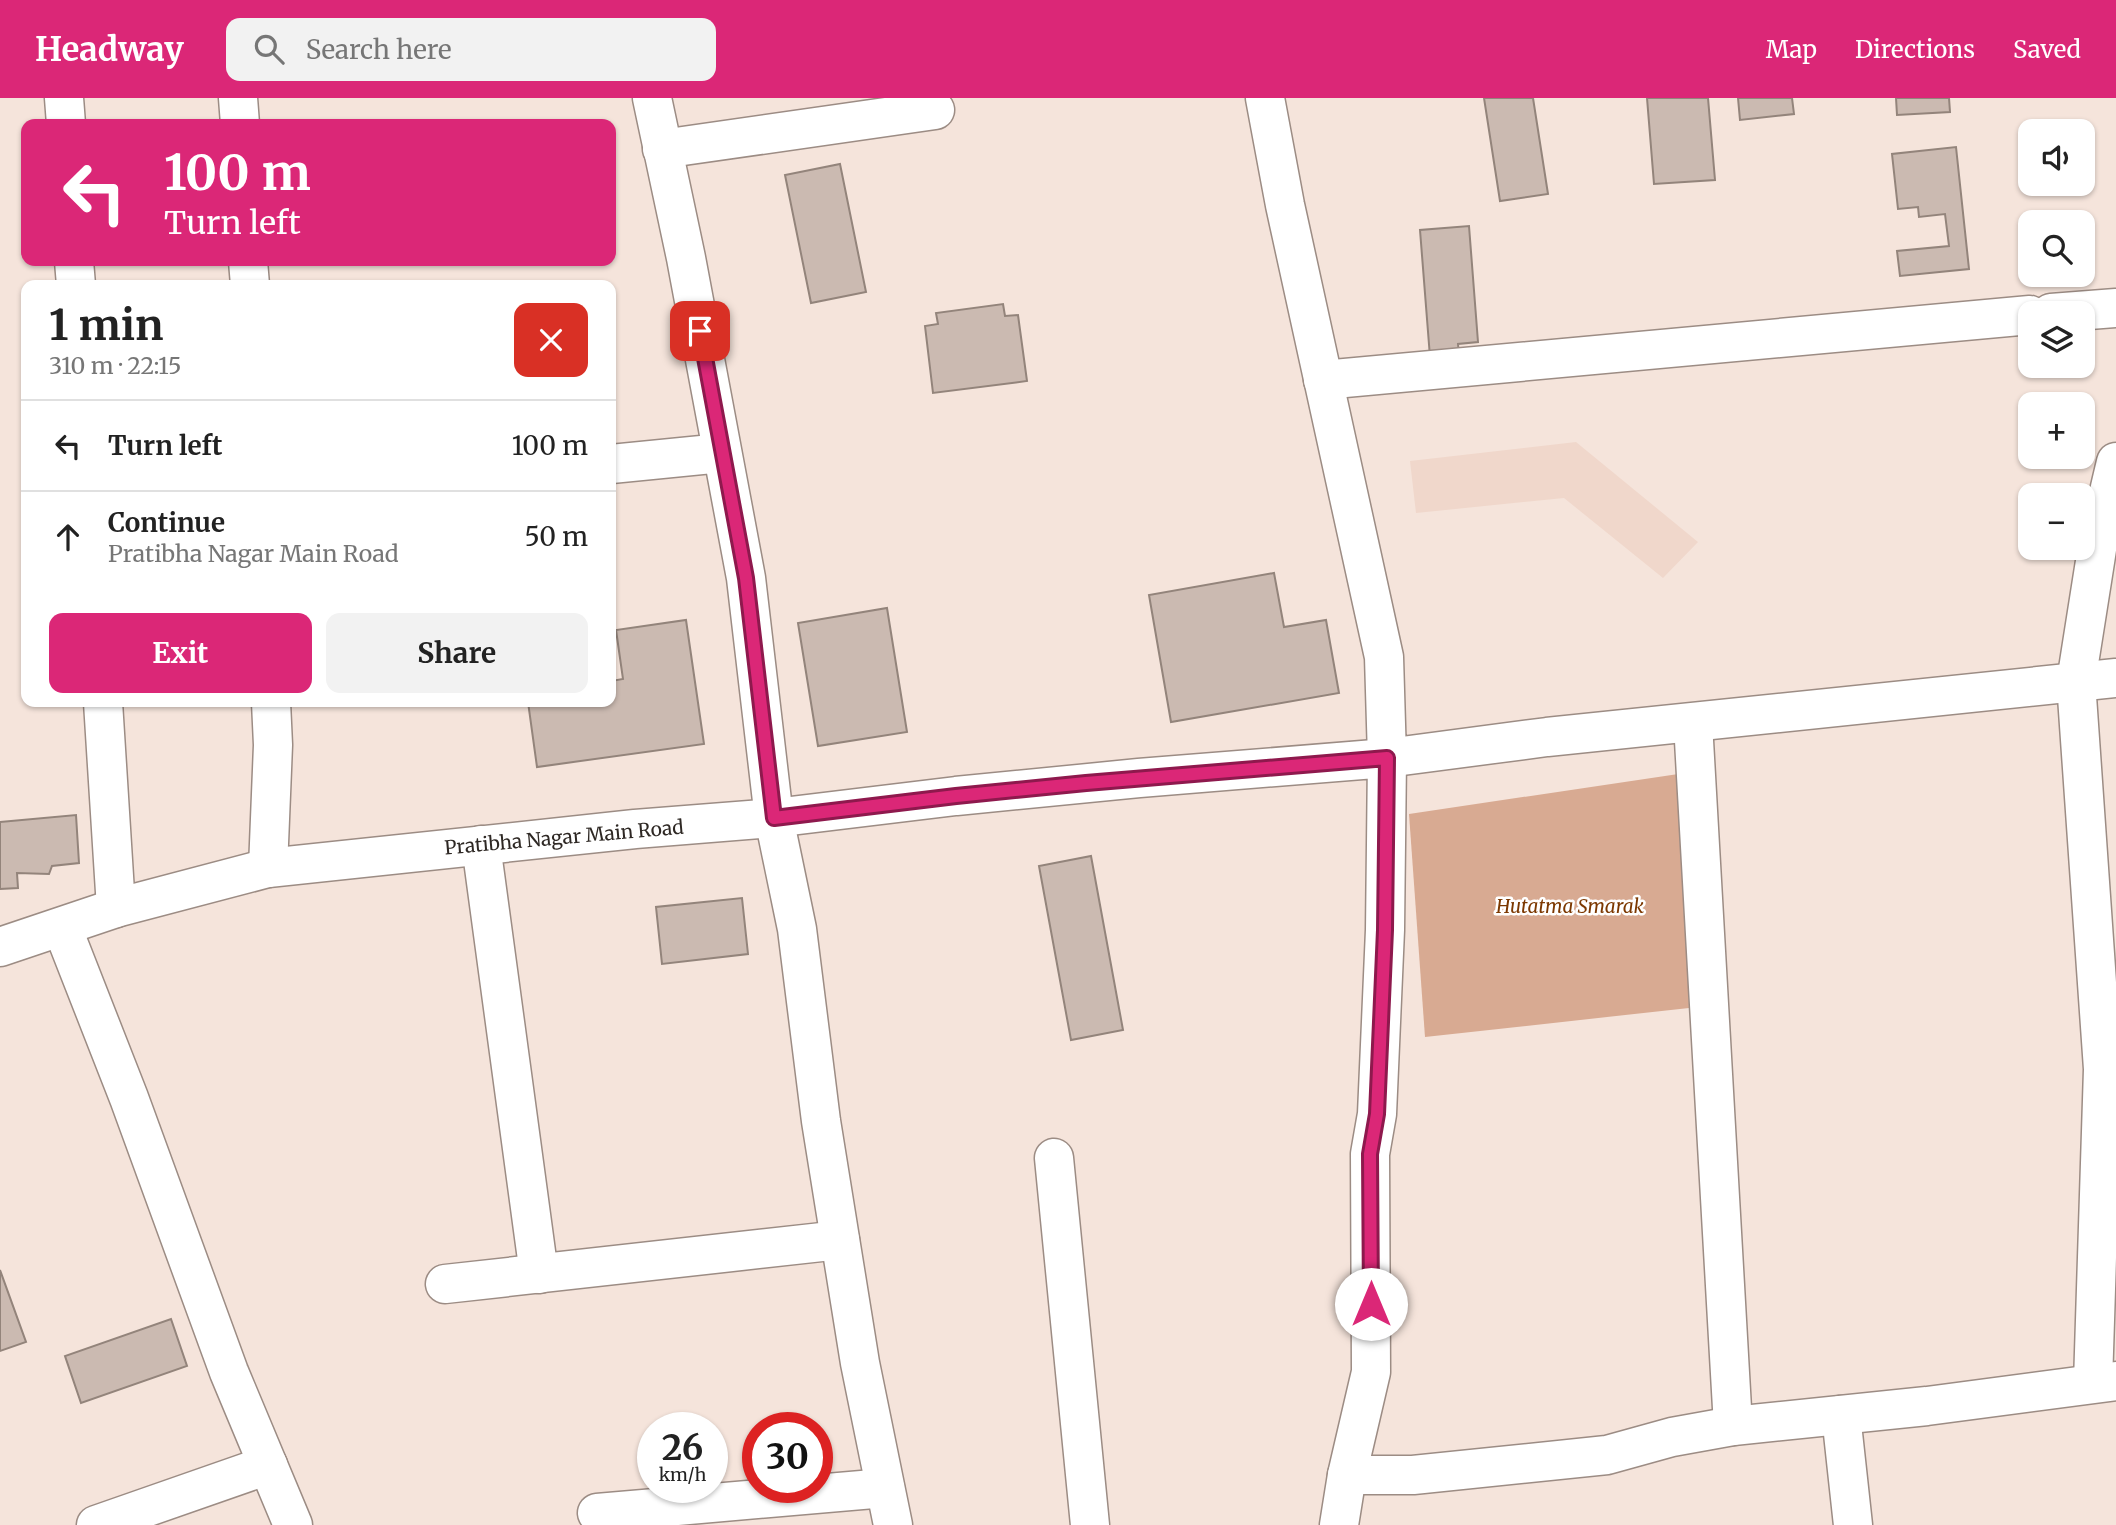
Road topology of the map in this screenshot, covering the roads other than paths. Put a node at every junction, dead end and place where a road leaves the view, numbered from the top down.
1 (64, 98) edge
2 (238, 98) edge
3 (652, 98) edge
4 (1265, 98) edge
5 (935, 110) dead end
6 (66, 119) edge
7 (240, 119) edge
8 (662, 149) junction
9 (2116, 307) edge
10 (2095, 309) edge
11 (2018, 316) edge
12 (1323, 380) junction
13 (722, 453) junction
14 (2116, 462) edge
15 (616, 464) edge
16 (2116, 678) edge
17 (2076, 682) junction
18 (103, 707) edge
19 (271, 707) edge
20 (1693, 723) junction
21 (1387, 758) junction
22 (774, 818) junction
23 (481, 845) junction
24 (268, 868) junction
25 (116, 908) junction
26 (61, 927) junction
27 (0, 947) edge
28 (1054, 1158) dead end
29 (840, 1240) junction
30 (539, 1274) junction
31 (445, 1284) dead end
32 (2104, 1382) edge
33 (1842, 1415) junction
34 (1733, 1426) junction
35 (268, 1465) junction
36 (1348, 1475) junction
37 (885, 1488) junction
38 (597, 1513) dead end
39 (96, 1525) edge
40 (293, 1525) edge
41 (892, 1525) edge
42 (1090, 1525) edge
43 (1339, 1525) edge
44 (1853, 1525) edge

1 - 6 street
2 - 7 street
3 - 8 street
4 - 12 street
5 - 8 street
8 - 13 street
9 - 10 street
11 - 12 street
12 - 21 street
13 - 15 street
13 - 22 street
14 - 17 street
16 - 17 street, Pratibha Nagar Main Road
17 - 20 street, Pratibha Nagar Main Road
17 - 32 street
18 - 25 street
19 - 24 street
20 - 21 street, Pratibha Nagar Main Road
20 - 34 street
21 - 22 street, Pratibha Nagar Main Road
21 - 36 street
22 - 23 street, Pratibha Nagar Main Road
22 - 29 street
23 - 24 street, Pratibha Nagar Main Road
23 - 30 street
24 - 25 street, Pratibha Nagar Main Road
25 - 26 street, Pratibha Nagar Main Road
26 - 27 street, Pratibha Nagar Main Road
26 - 35 street
28 - 42 street
29 - 30 street
29 - 37 street
30 - 31 street
32 - 33 street
33 - 34 street
33 - 44 street
34 - 36 street
35 - 39 street
35 - 40 street
36 - 43 street
37 - 38 street
37 - 41 street

